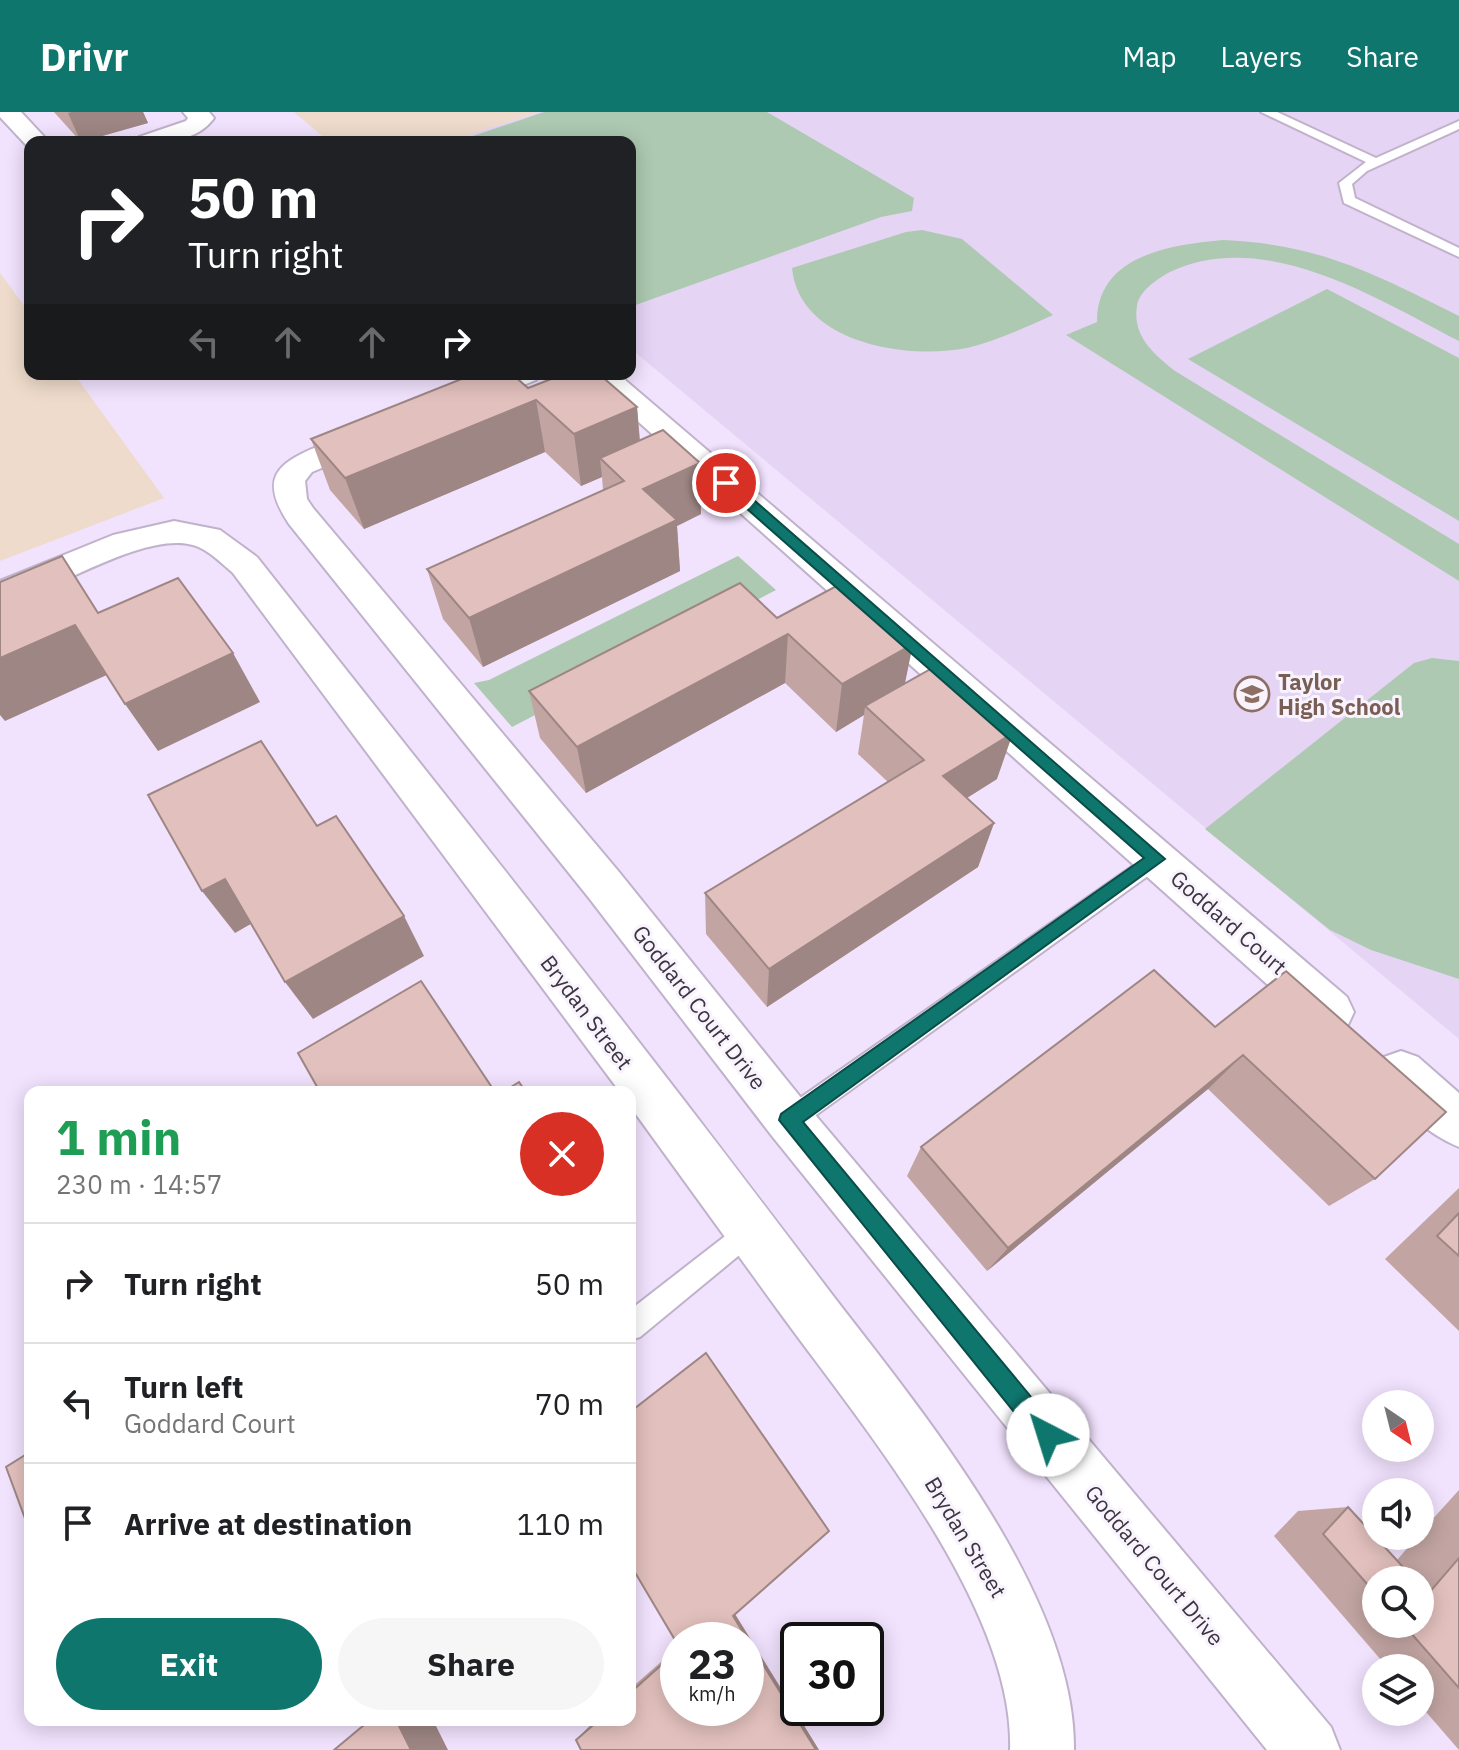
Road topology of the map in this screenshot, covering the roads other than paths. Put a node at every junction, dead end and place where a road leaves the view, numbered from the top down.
1 (8, 112) edge
2 (195, 112) edge
3 (1267, 112) edge
4 (1309, 112) edge
5 (1287, 121) junction
6 (1459, 125) edge
7 (31, 136) edge
8 (165, 136) edge
9 (1375, 162) junction
10 (1459, 253) edge
11 (510, 380) edge
12 (607, 380) edge
13 (437, 409) edge
14 (394, 426) edge
15 (0, 595) edge
16 (1156, 859) junction
17 (789, 1120) junction
18 (1459, 1124) edge
19 (751, 1229) junction
20 (636, 1322) edge
21 (1042, 1750) edge
22 (1308, 1750) edge

1 - 7 street
2 - 8 street
3 - 5 lane
4 - 5 lane
5 - 9 lane
6 - 9 lane
9 - 10 lane
11 - 13 street
12 - 16 street, Goddard Court
14 - 17 street, Goddard Court Drive
15 - 19 street, Brydan Street
16 - 17 lane
16 - 18 street, Goddard Court
17 - 22 street, Goddard Court Drive
19 - 20 lane
19 - 21 street, Brydan Street

